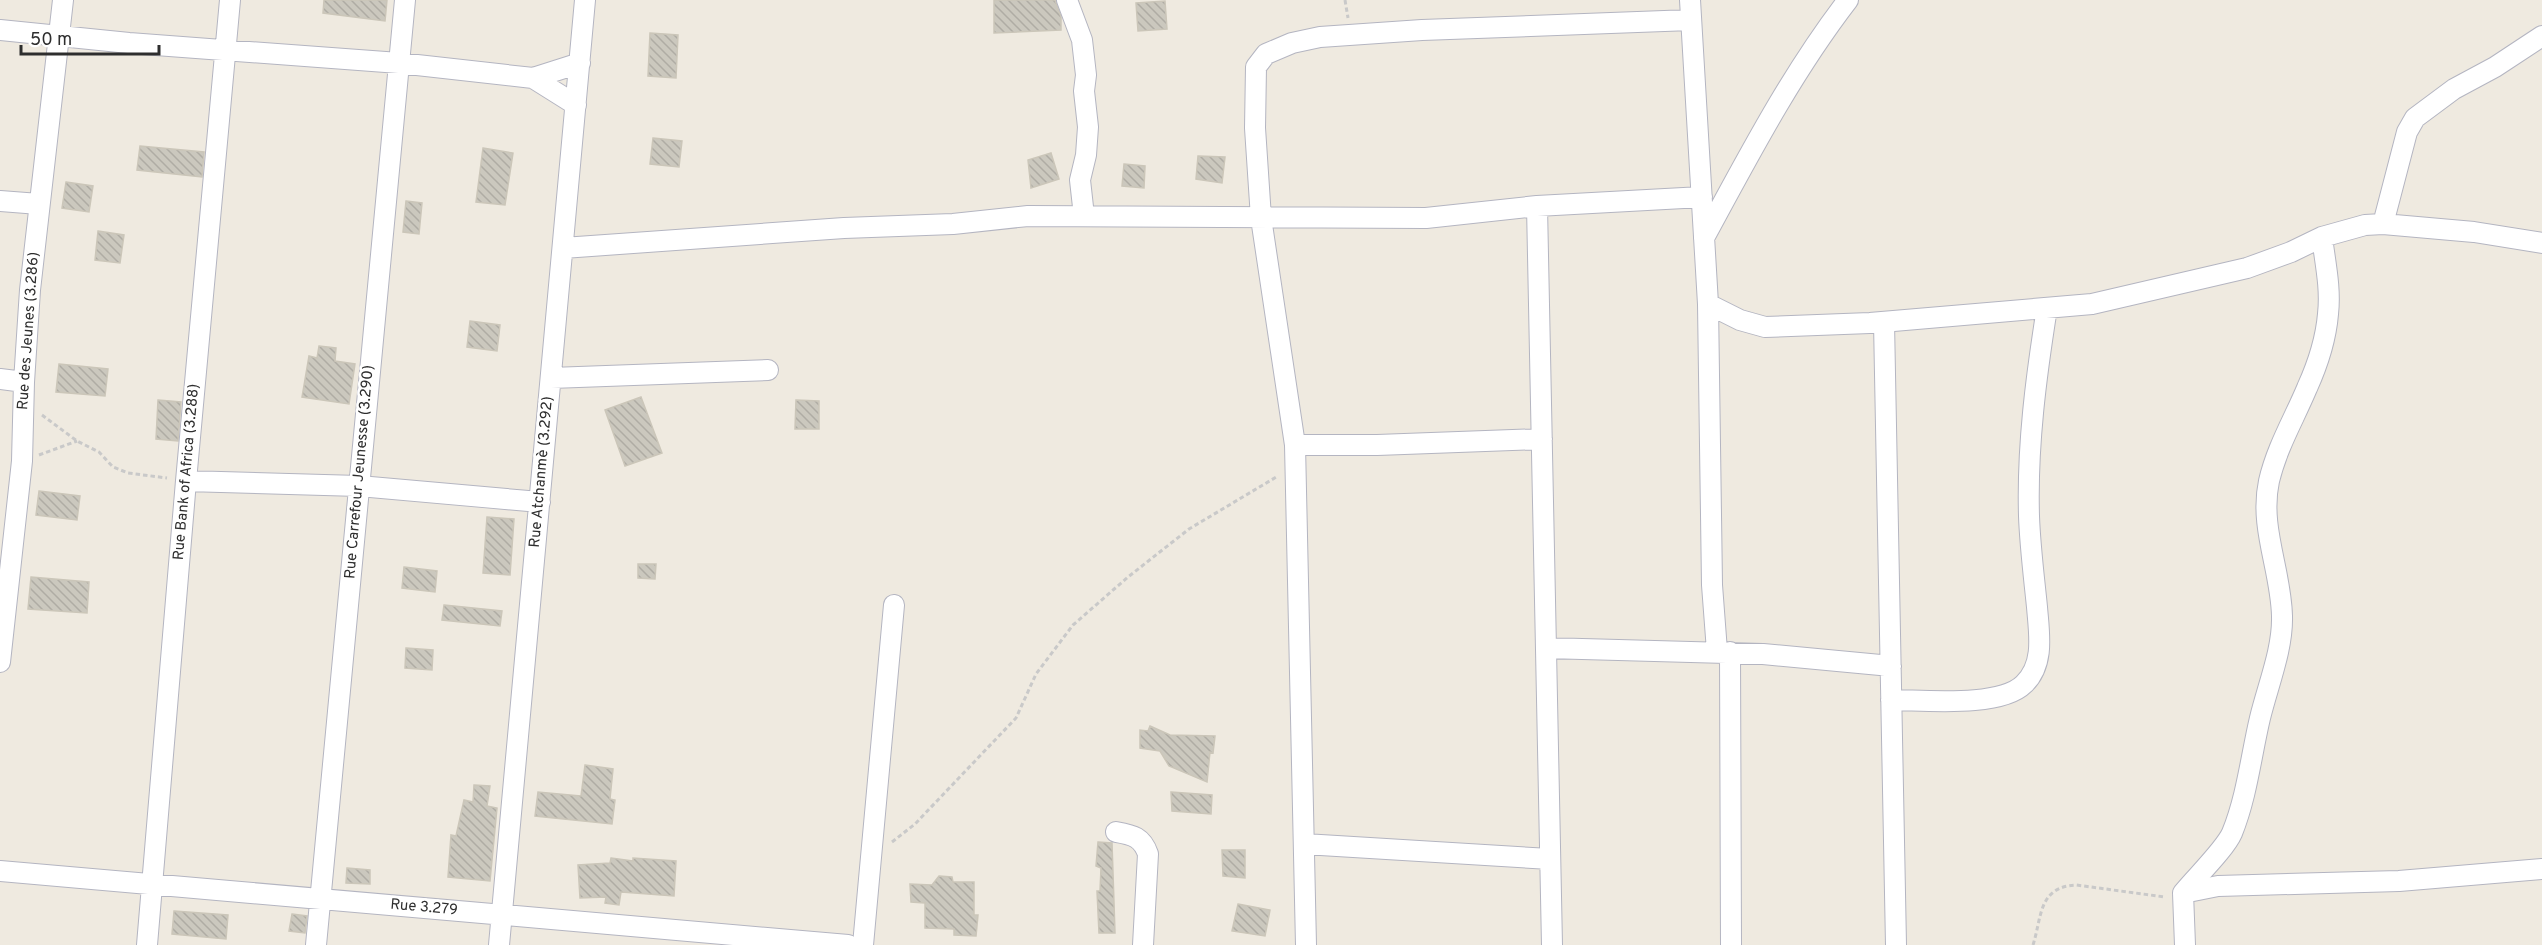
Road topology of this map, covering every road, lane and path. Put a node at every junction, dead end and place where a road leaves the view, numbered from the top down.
1 (63, 0) edge
2 (230, 0) edge
3 (405, 0) edge
4 (585, 0) edge
5 (1067, 0) edge
6 (1690, 0) edge
7 (1848, 0) edge
8 (1691, 20) junction
9 (0, 30) edge
10 (59, 35) junction
11 (2542, 36) edge
12 (225, 49) junction
13 (399, 63) junction
14 (580, 63) junction
15 (533, 78) junction
16 (576, 105) junction
17 (1702, 197) junction
18 (0, 201) edge
19 (39, 204) junction
20 (1537, 206) junction
21 (1084, 216) junction
22 (1261, 218) junction
23 (2383, 224) junction
24 (2322, 237) junction
25 (1704, 238) junction
26 (2542, 243) edge
27 (563, 248) junction
28 (1708, 304) junction
29 (2047, 308) junction
30 (1884, 322) junction
31 (768, 370) dead end
32 (551, 378) junction
33 (0, 379) edge
34 (24, 382) junction
35 (37, 412) dead end
36 (1542, 439) junction
37 (77, 441) junction
38 (1295, 445) junction
39 (22, 461) junction
40 (1296, 466) junction
41 (186, 481) junction
42 (359, 486) junction
43 (540, 502) junction
44 (6, 547) edge
45 (894, 605) dead end
46 (1546, 648) junction
47 (1723, 652) junction
48 (0, 662) edge
49 (1891, 666) junction
50 (1891, 700) junction
51 (1116, 832) dead end
52 (1304, 844) junction
53 (871, 856) junction
54 (1550, 859) junction
55 (2542, 869) edge
56 (0, 871) edge
57 (154, 884) junction
58 (2183, 893) junction
59 (320, 899) junction
60 (502, 915) junction
61 (147, 945) edge
62 (316, 945) edge
63 (499, 945) edge
64 (848, 945) edge
65 (863, 945) edge
66 (1143, 945) edge
67 (1306, 945) edge
68 (1552, 945) edge
69 (1731, 945) edge
70 (1896, 945) edge
71 (2033, 945) edge
72 (2185, 945) edge

1 - 10 street, Rue des Jeunes (3.286)
2 - 12 street, Rue Bank of Africa (3.288)
3 - 13 street, Rue Carrefour Jeunesse (3.290)
4 - 14 street, Rue Atchanmè (3.292)
5 - 21 street
6 - 8 street
7 - 25 street
8 - 17 street
8 - 22 street
9 - 10 street
10 - 12 street
10 - 19 street, Rue des Jeunes (3.286)
11 - 23 street
12 - 13 street
12 - 41 street, Rue Bank of Africa (3.288)
13 - 15 street
13 - 42 street, Rue Carrefour Jeunesse (3.290)
14 - 15 street
14 - 16 street, Rue Atchanmè (3.292)
15 - 16 street
16 - 27 street, Rue Atchanmè (3.292)
17 - 20 street
17 - 25 street
18 - 19 street
19 - 34 street, Rue des Jeunes (3.286)
20 - 22 street
20 - 36 street
21 - 22 street
21 - 27 street
22 - 38 street
23 - 24 street
23 - 26 street
24 - 29 street
24 - 58 street
25 - 28 street
27 - 32 street, Rue Atchanmè (3.292)
28 - 30 street
28 - 47 street
29 - 30 street
29 - 50 street
30 - 49 street
31 - 32 street
32 - 43 street, Rue Atchanmè (3.292)
33 - 34 street
34 - 39 street, Rue des Jeunes (3.286)
35 - 37 path
36 - 38 street
36 - 46 street
37 - 39 path
37 - 41 path
38 - 40 street
39 - 44 street, Rue des Jeunes (3.286)
40 - 52 street
40 - 53 path
41 - 42 street
41 - 57 street, Rue Bank of Africa (3.288)
42 - 43 street
42 - 59 street, Rue Carrefour Jeunesse (3.290)
43 - 60 street, Rue Atchanmè (3.292)
44 - 48 street, Rue des Jeunes (3.286)
45 - 53 street
46 - 47 street
46 - 54 street
47 - 49 street
47 - 69 street
49 - 50 street
50 - 70 street
51 - 66 street
52 - 54 street
52 - 67 street
53 - 65 street
54 - 68 street
55 - 58 street
56 - 57 street, Rue 3.279
57 - 59 street, Rue 3.279
57 - 61 street, Rue Bank of Africa (3.288)
58 - 71 path
58 - 72 street
59 - 60 street, Rue 3.279
59 - 62 street, Rue Carrefour Jeunesse (3.290)
60 - 63 street, Rue Atchanmè (3.292)
60 - 64 street, Rue 3.279

